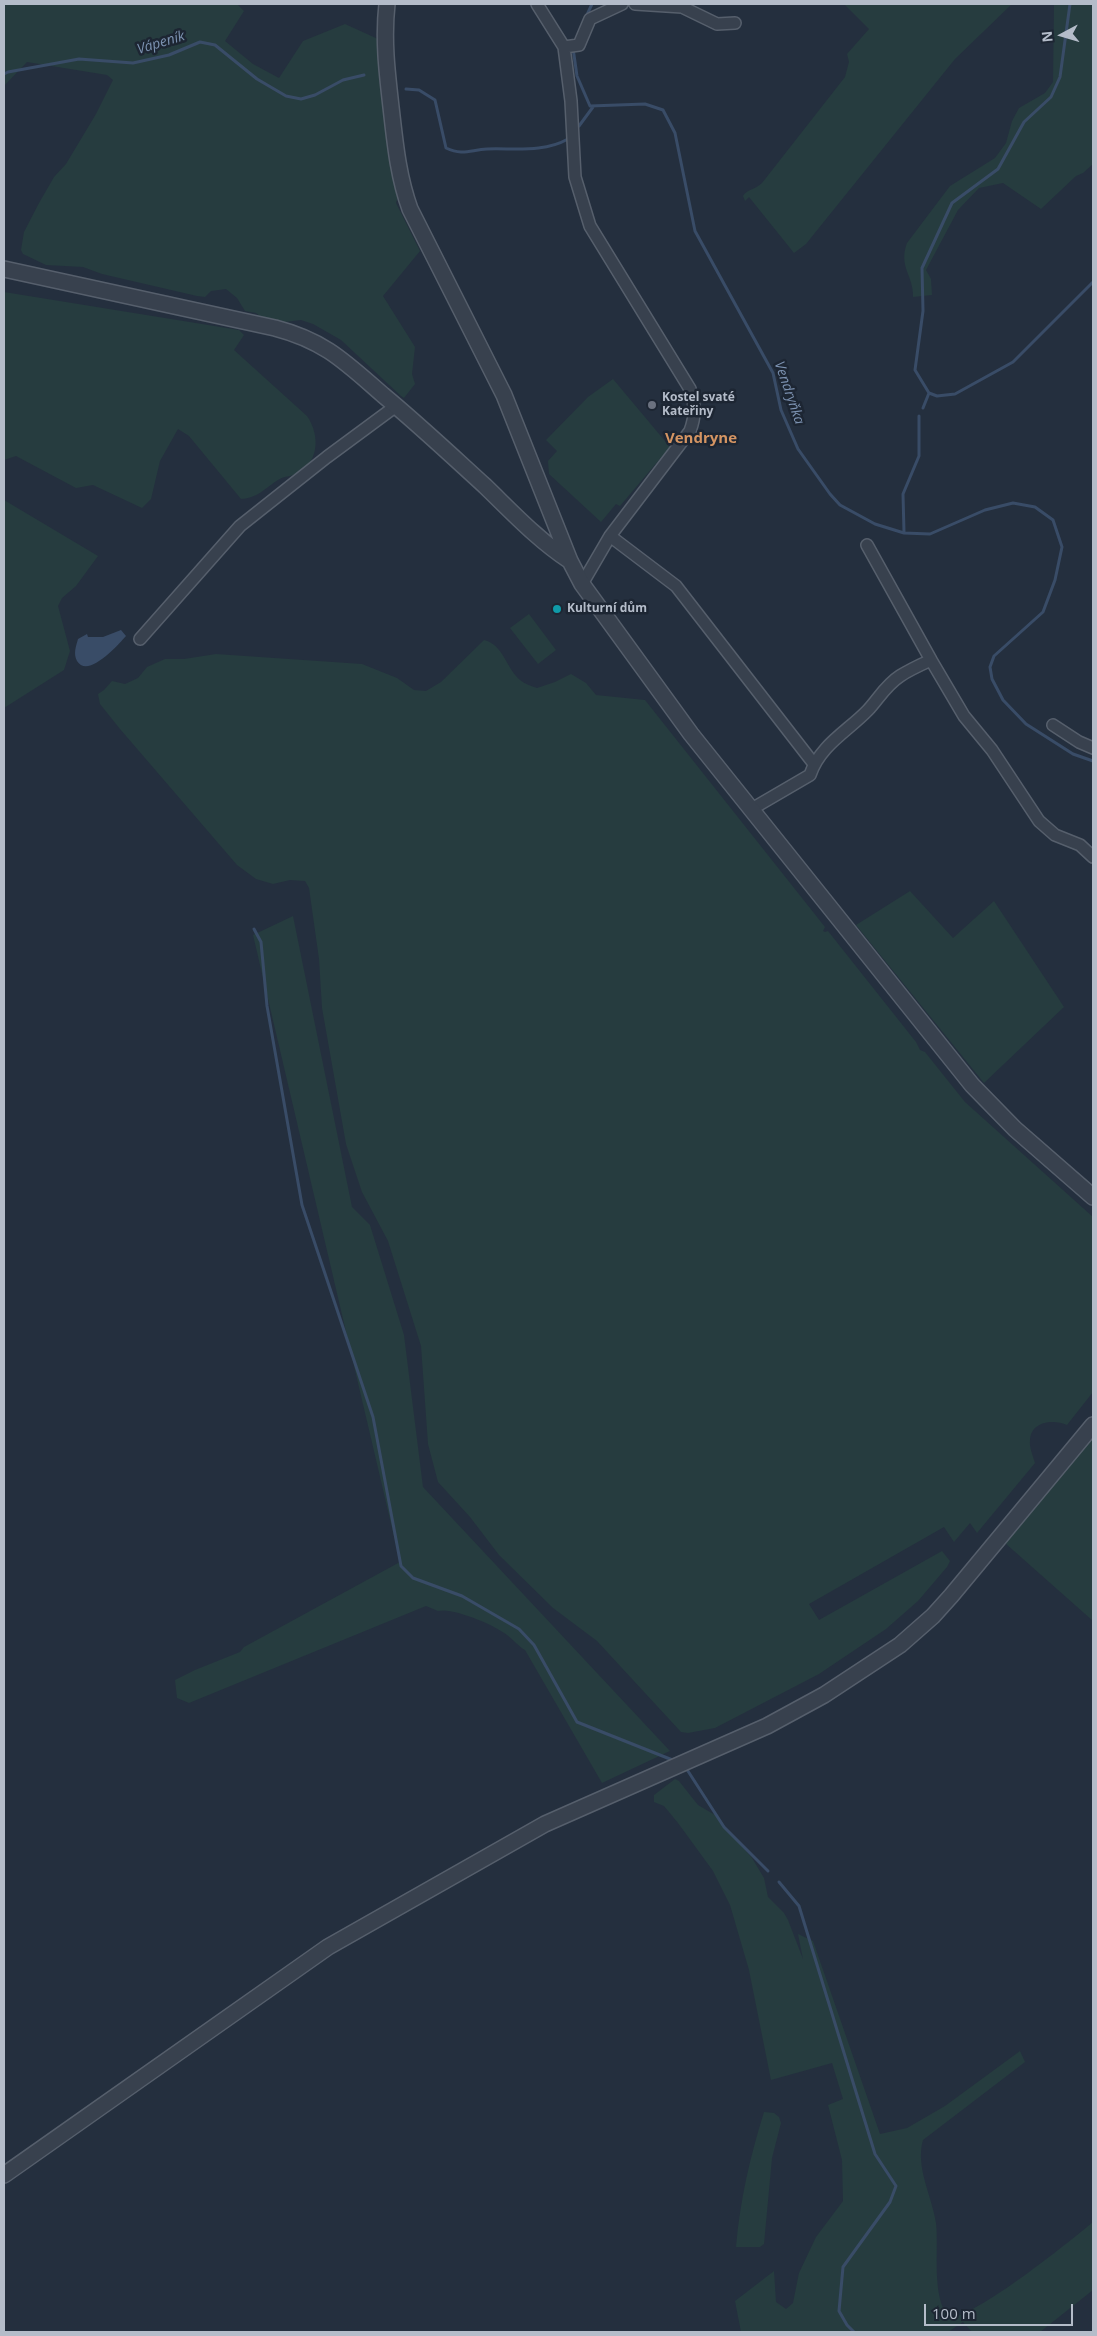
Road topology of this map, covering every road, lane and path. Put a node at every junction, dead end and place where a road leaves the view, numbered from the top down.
1 (387, 4) edge
2 (536, 4) edge
3 (622, 4) edge
4 (635, 4) edge
5 (735, 23) dead end
6 (564, 47) junction
7 (4, 269) edge
8 (396, 406) junction
9 (610, 536) junction
10 (867, 545) dead end
11 (570, 561) junction
12 (582, 584) junction
13 (140, 639) dead end
14 (931, 660) junction
15 (1053, 725) dead end
16 (1093, 748) edge
17 (814, 764) junction
18 (750, 810) junction
19 (1093, 858) edge
20 (1093, 1197) edge
21 (1093, 1425) edge
22 (4, 2175) edge

1 - 11 street
2 - 6 street
3 - 6 street
4 - 5 street
6 - 9 street
7 - 8 street
8 - 11 street
8 - 13 street
9 - 12 street
9 - 17 street
10 - 14 street
11 - 12 street
12 - 18 street
14 - 17 street
14 - 19 street
15 - 16 street
17 - 18 street
18 - 20 street
21 - 22 street

